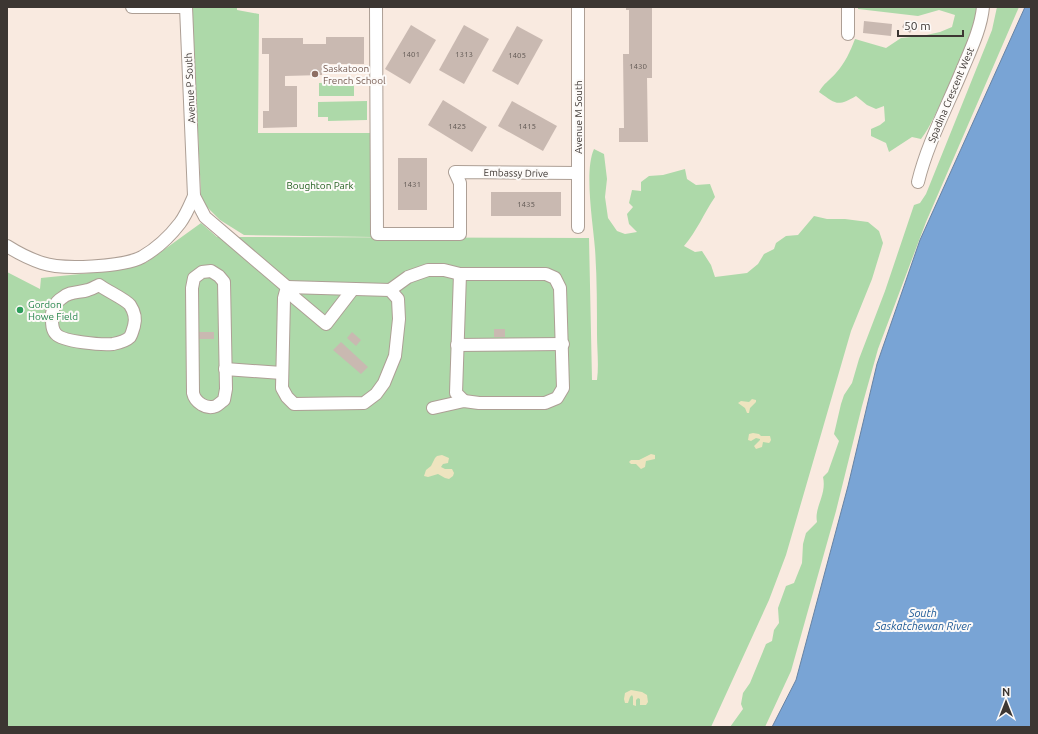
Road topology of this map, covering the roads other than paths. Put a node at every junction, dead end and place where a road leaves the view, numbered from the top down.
1 (132, 7) edge
2 (186, 7) edge
3 (376, 7) edge
4 (578, 7) edge
5 (848, 7) edge
6 (983, 7) edge
7 (848, 34) dead end
8 (578, 173) junction
9 (918, 182) dead end
10 (194, 196) junction
11 (578, 227) dead end
12 (7, 246) edge
13 (101, 266) junction
14 (460, 274) junction
15 (99, 285) junction
16 (287, 287) junction
17 (353, 289) junction
18 (390, 290) junction
19 (563, 344) junction
20 (457, 345) junction
21 (225, 369) junction
22 (282, 373) junction
23 (464, 401) junction
24 (434, 408) dead end

1 - 2 street
2 - 10 street, Avenue P South
3 - 8 street, Embassy Drive
4 - 8 street, Avenue M South
5 - 7 street
6 - 9 street, Spadina Crescent West
8 - 11 street, Avenue M South
10 - 13 street
10 - 16 street
12 - 13 street
13 - 15 street
14 - 18 street
14 - 19 street
14 - 20 street
15 - 15 street
16 - 17 street
16 - 17 street
16 - 22 street
17 - 18 street
18 - 22 street
19 - 20 street
19 - 23 street
20 - 23 street
21 - 21 street
21 - 22 street
23 - 24 street

